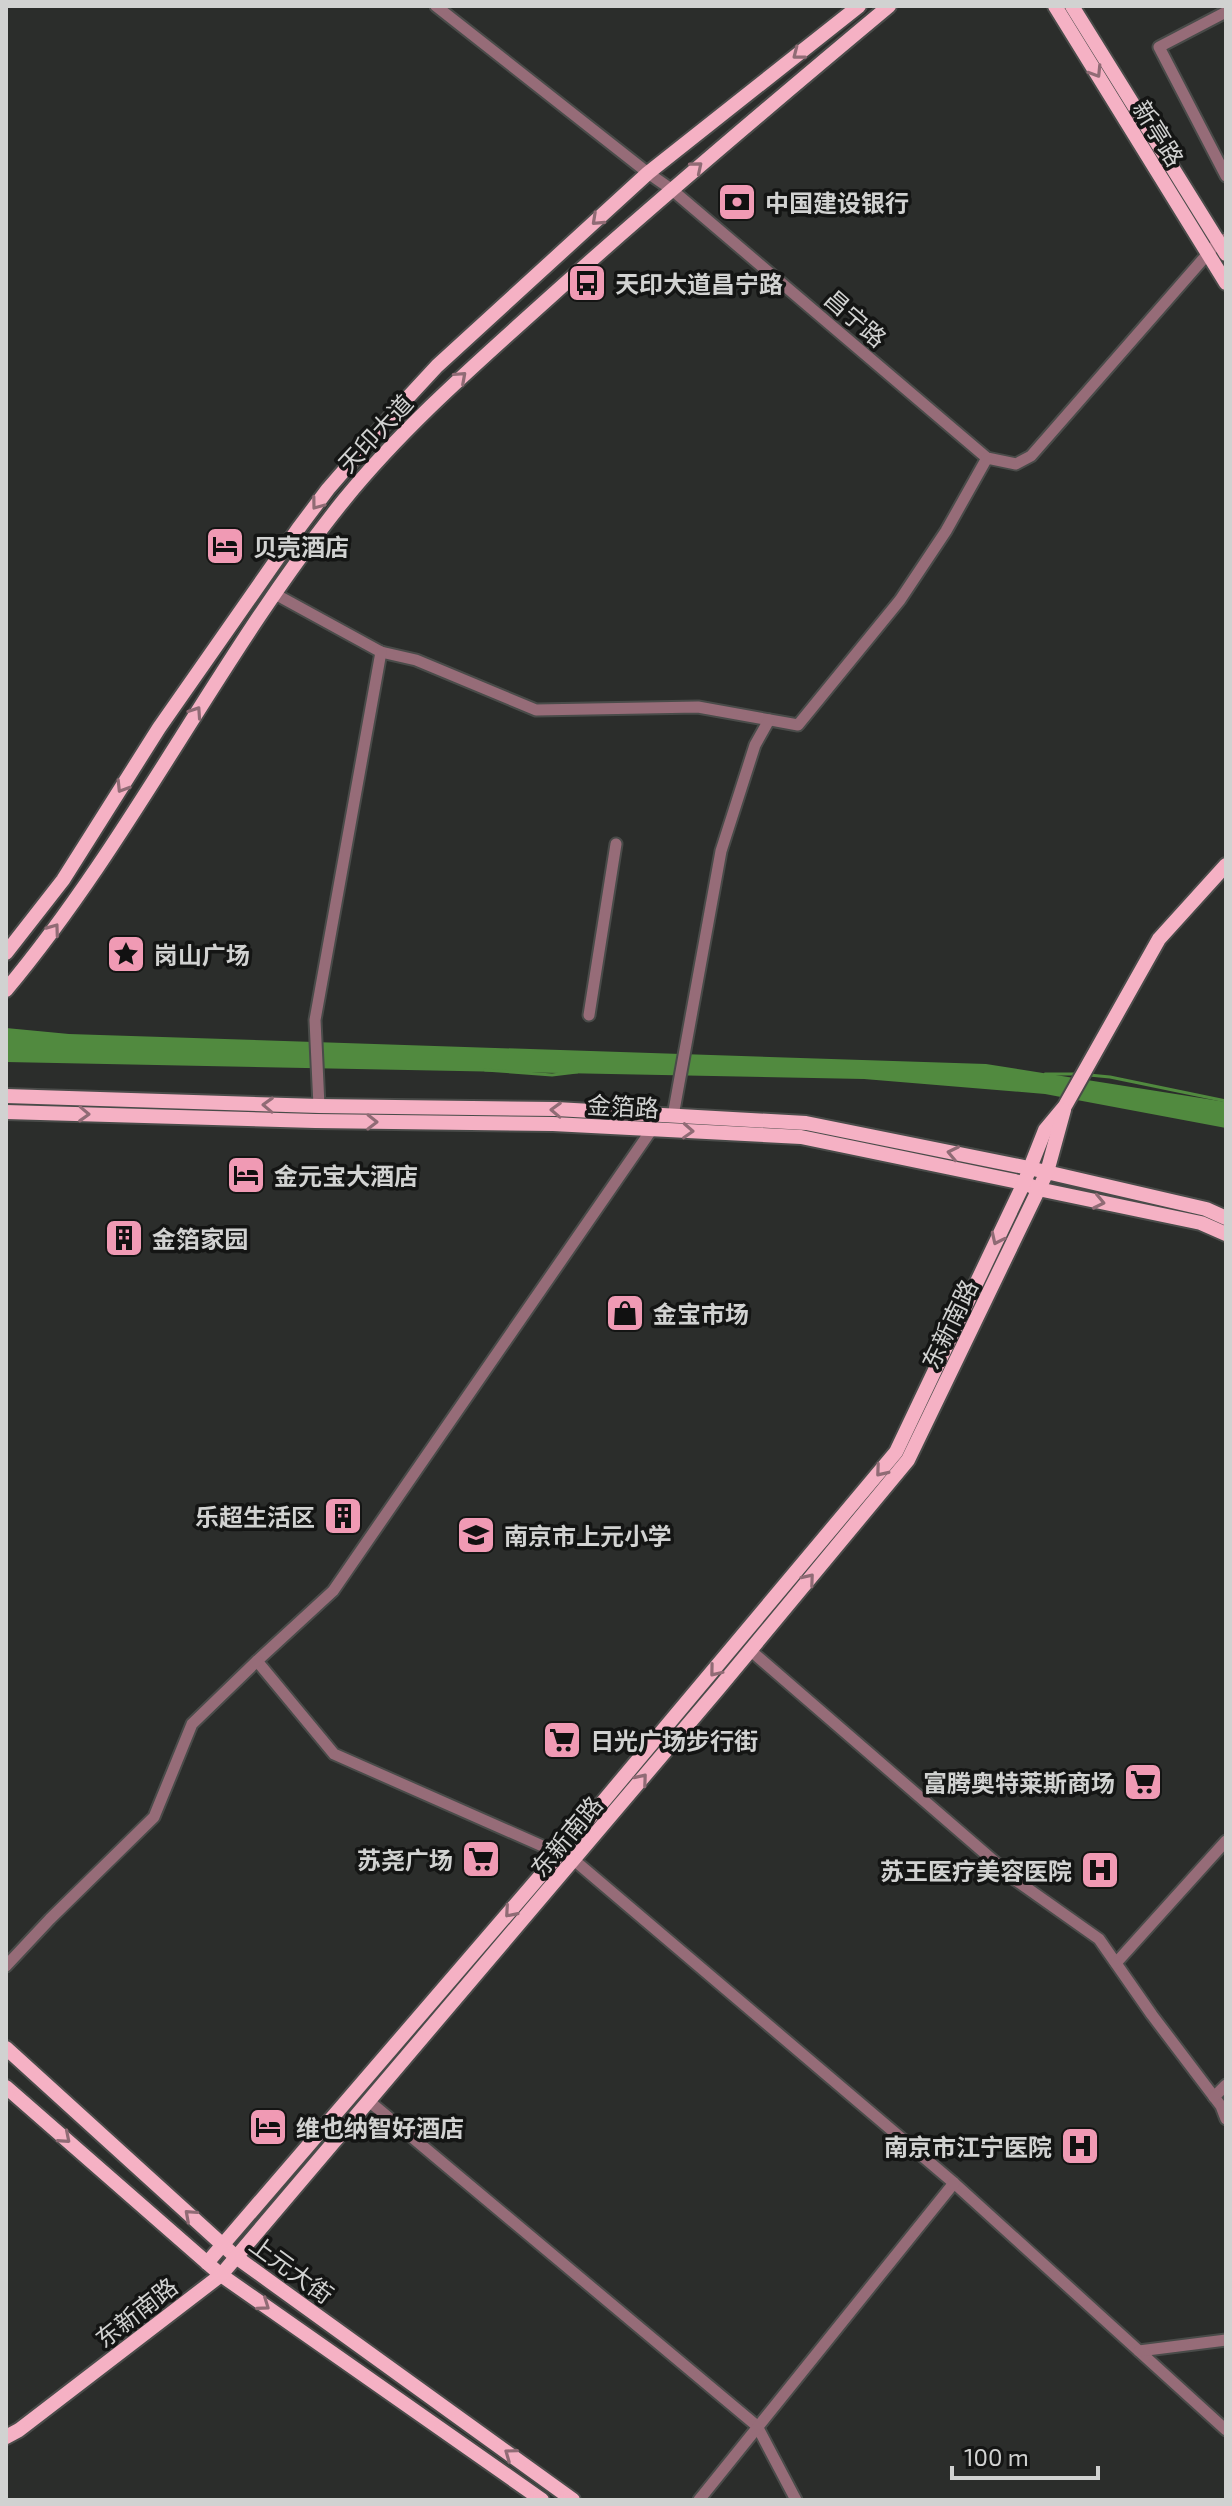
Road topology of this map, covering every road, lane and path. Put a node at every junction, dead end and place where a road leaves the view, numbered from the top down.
1 (436, 6) edge
2 (859, 6) edge
3 (889, 6) edge
4 (1055, 6) edge
5 (1072, 6) edge
6 (1226, 12) edge
7 (648, 173) junction
8 (1226, 176) edge
9 (671, 189) junction
10 (1220, 247) edge
11 (1226, 283) edge
12 (987, 458) junction
13 (275, 594) junction
14 (381, 652) junction
15 (769, 720) junction
16 (616, 844) dead end
17 (1226, 865) edge
18 (6, 953) edge
19 (6, 990) edge
20 (589, 1015) dead end
21 (6, 1096) edge
22 (319, 1106) junction
23 (1065, 1106) junction
24 (6, 1112) edge
25 (673, 1116) junction
26 (652, 1129) junction
27 (1047, 1172) junction
28 (1026, 1175) junction
29 (1038, 1189) junction
30 (1226, 1218) edge
31 (1226, 1234) edge
32 (750, 1650) junction
33 (257, 1661) junction
34 (1226, 1841) edge
35 (567, 1857) junction
36 (1116, 1963) junction
37 (6, 1966) edge
38 (6, 2048) edge
39 (1226, 2085) edge
40 (6, 2087) edge
41 (370, 2102) junction
42 (1220, 2102) edge
43 (1226, 2119) edge
44 (954, 2183) junction
45 (223, 2245) junction
46 (236, 2257) junction
47 (207, 2263) junction
48 (221, 2275) junction
49 (1226, 2340) edge
50 (1139, 2351) junction
51 (757, 2426) junction
52 (1226, 2430) edge
53 (6, 2437) edge
54 (542, 2500) edge
55 (573, 2500) edge
56 (699, 2500) edge
57 (796, 2500) edge

1 - 7 street, 昌宁路
2 -> 7 main road, 天印大道
9 -> 3 main road, 天印大道
4 -> 10 main road, 新亭路
5 - 10 main road, 新亭路
6 - 8 street
7 - 9 street, 昌宁路
7 -> 18 main road, 天印大道
9 - 12 street, 昌宁路
13 -> 9 main road, 天印大道
10 - 11 main road, 新亭路
10 - 12 street
12 - 15 street
13 - 14 street
19 -> 13 main road, 天印大道
14 - 15 street
14 - 22 street
15 - 25 street
16 - 20 street
17 - 23 main road
22 -> 21 main road, 金箔路
25 -> 22 main road, 金箔路
23 - 27 main road, 东新南路
23 - 28 main road, 东新南路
24 -> 26 main road, 金箔路
28 -> 25 main road, 金箔路
26 -> 28 main road, 金箔路
26 - 33 street
27 - 28 main road, 金箔路
27 - 29 main road, 东新南路
27 - 30 main road, 金箔路
28 - 29 main road, 金箔路
28 -> 35 main road, 东新南路
29 -> 31 main road, 金箔路
32 -> 29 main road, 东新南路
35 -> 32 main road, 东新南路
32 - 36 street
33 - 35 street
33 - 37 street
34 - 36 street
35 - 41 main road, 东新南路
35 - 44 street
35 -> 45 main road, 东新南路
36 - 42 street
45 -> 38 main road, 上元大街
39 - 42 street
40 -> 47 main road, 上元大街
41 - 46 main road, 东新南路
41 - 51 street
42 - 43 street
44 - 50 street
44 - 51 street
45 - 46 main road, 上元大街
45 - 47 main road, 东新南路
46 - 48 main road, 东新南路
55 -> 46 main road, 上元大街
47 - 48 main road, 上元大街
48 - 53 main road, 东新南路
48 -> 54 main road, 上元大街
49 - 50 street
50 - 52 street
51 - 56 street
51 - 57 street

